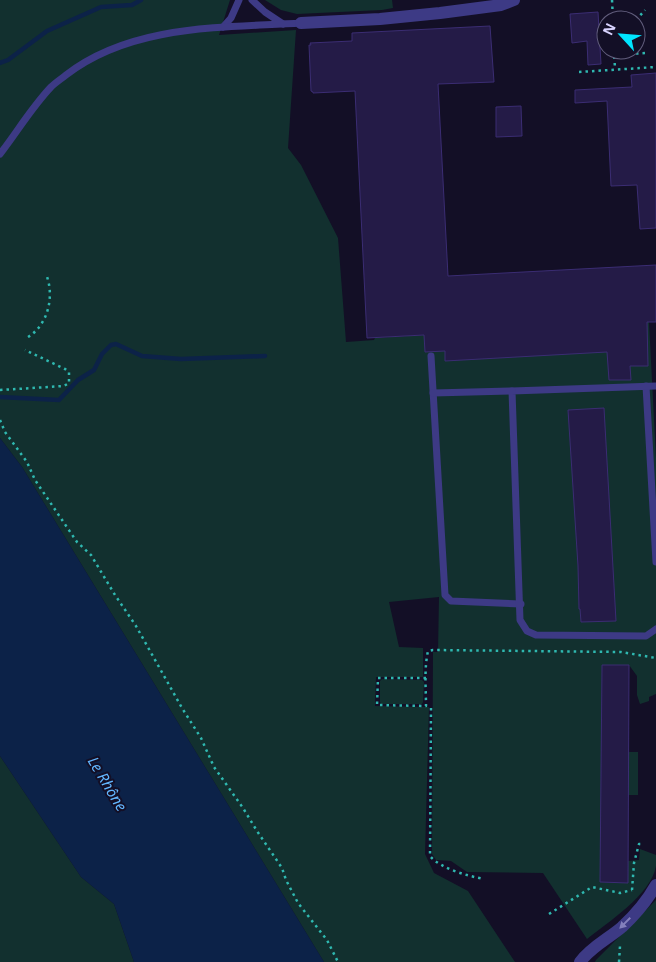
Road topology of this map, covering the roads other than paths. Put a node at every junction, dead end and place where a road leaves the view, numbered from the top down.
1 (239, 0) edge
2 (252, 0) edge
3 (514, 0) edge
4 (301, 23) joint
5 (283, 24) junction
6 (223, 27) junction
7 (0, 154) edge
8 (431, 356) dead end
9 (646, 386) junction
10 (656, 386) edge
11 (512, 391) junction
12 (433, 394) junction
13 (656, 562) edge
14 (521, 604) junction
15 (656, 629) edge
16 (656, 885) edge
17 (580, 962) edge

1 - 6 lane
2 - 5 lane
3 - 4 street
4 - 5 lane
5 - 6 lane
6 - 7 lane
8 - 12 lane
9 - 10 lane
9 - 11 lane
9 - 13 lane
11 - 12 lane
11 - 14 lane
12 - 14 lane
14 - 15 lane
16 -> 17 street

